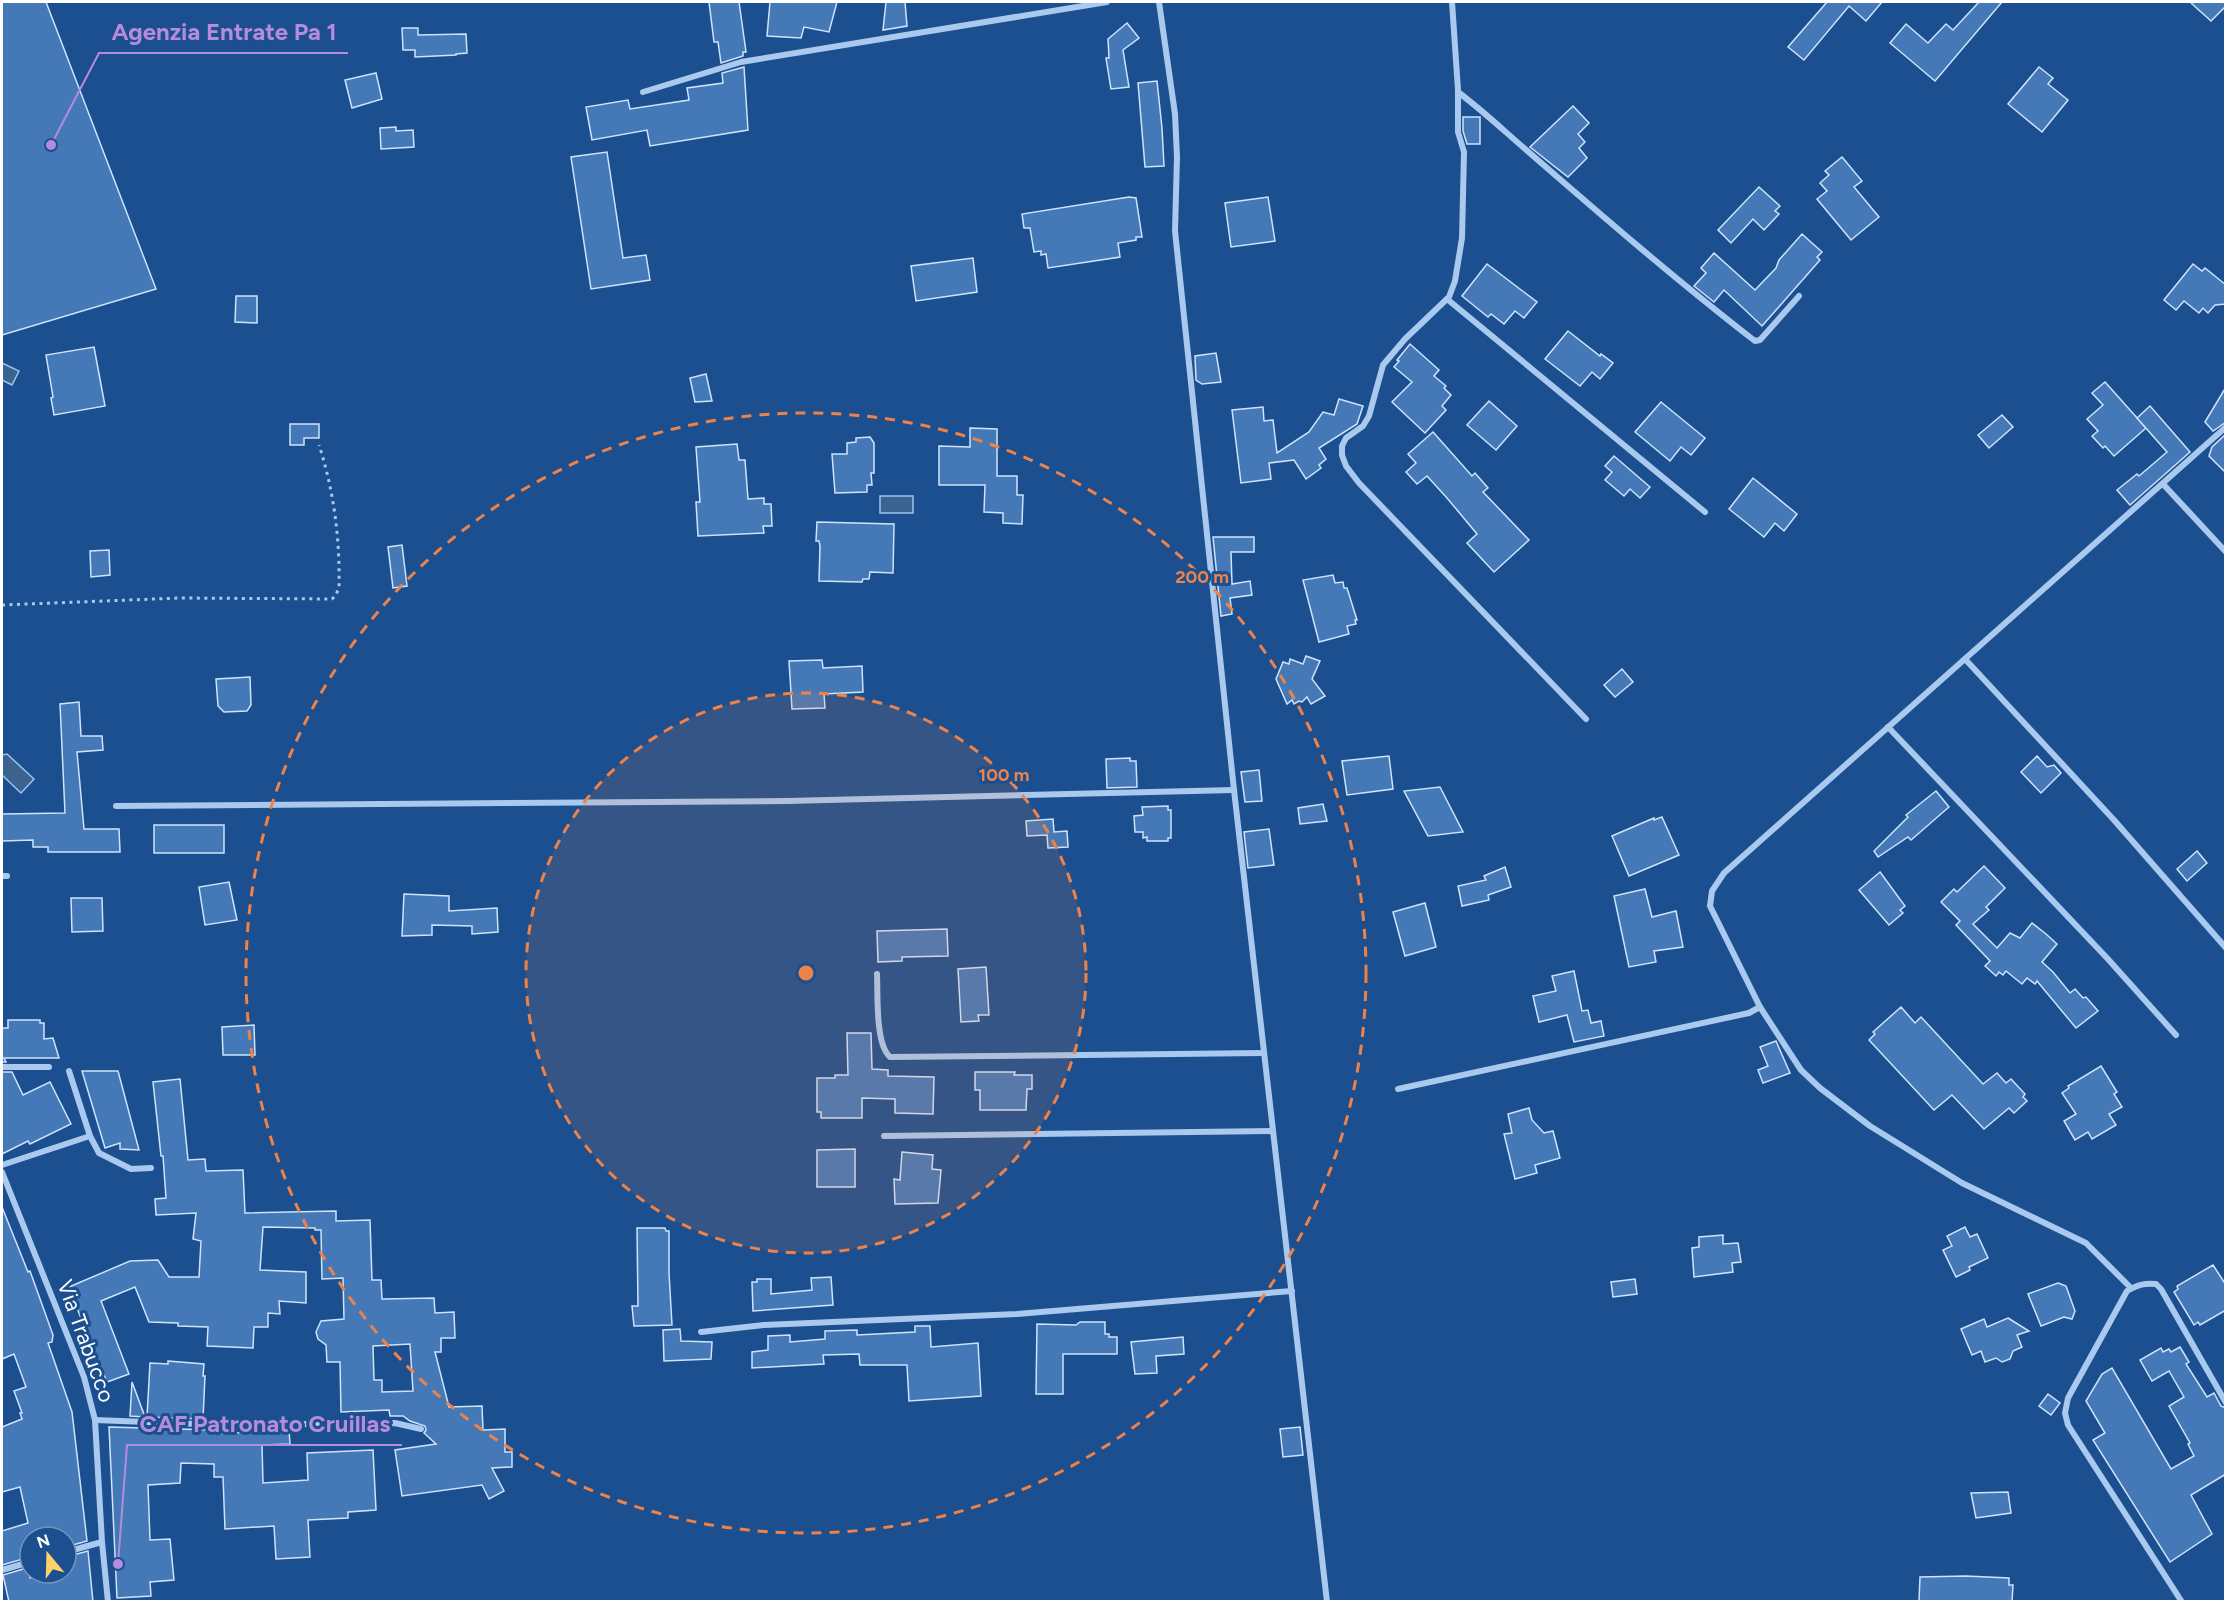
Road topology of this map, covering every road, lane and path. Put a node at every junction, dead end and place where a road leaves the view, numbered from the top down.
1 (1107, 2) edge
2 (1159, 2) edge
3 (1452, 2) edge
4 (643, 92) dead end
5 (1458, 92) junction
6 (1799, 296) dead end
7 (1447, 299) junction
8 (2226, 427) edge
9 (319, 445) dead end
10 (2163, 484) junction
11 (1705, 512) dead end
12 (2226, 552) edge
13 (2, 605) edge
14 (1965, 659) junction
15 (1586, 719) dead end
16 (1888, 728) junction
17 (1234, 790) junction
18 (116, 806) dead end
19 (2226, 948) edge
20 (877, 974) dead end
21 (1760, 1007) junction
22 (2176, 1035) dead end
23 (1264, 1053) junction
24 (2, 1066) edge
25 (49, 1067) dead end
26 (69, 1071) dead end
27 (1398, 1089) dead end
28 (1273, 1131) junction
29 (90, 1136) junction
30 (884, 1136) dead end
31 (2, 1165) edge
32 (151, 1168) dead end
33 (2, 1172) edge
34 (2131, 1288) junction
35 (1292, 1291) junction
36 (700, 1332) dead end
37 (2226, 1403) edge
38 (95, 1420) junction
39 (422, 1429) dead end
40 (102, 1542) junction
41 (78, 1549) edge
42 (18, 1565) edge
43 (2, 1570) edge
44 (108, 1602) edge
45 (1327, 1602) edge
46 (2182, 1602) edge

1 - 4 street
2 - 17 street
3 - 5 street
5 - 6 street
5 - 7 street
7 - 11 street
7 - 15 street
8 - 10 street
9 - 13 path
10 - 12 street
10 - 14 street
14 - 16 street
14 - 19 street
16 - 21 street
16 - 22 street
17 - 18 street
17 - 23 street
20 - 23 street
21 - 27 street
21 - 34 street
23 - 28 street
24 - 25 street
26 - 29 street
28 - 30 street
28 - 35 street
29 - 31 street
29 - 32 street
33 - 38 street, Via Trabucco
34 - 37 street
34 - 46 street
35 - 36 street
35 - 45 street
38 - 39 street
38 - 40 street, Via Trabucco
40 - 41 street
40 - 44 street, Via Trabucco
42 - 43 street

